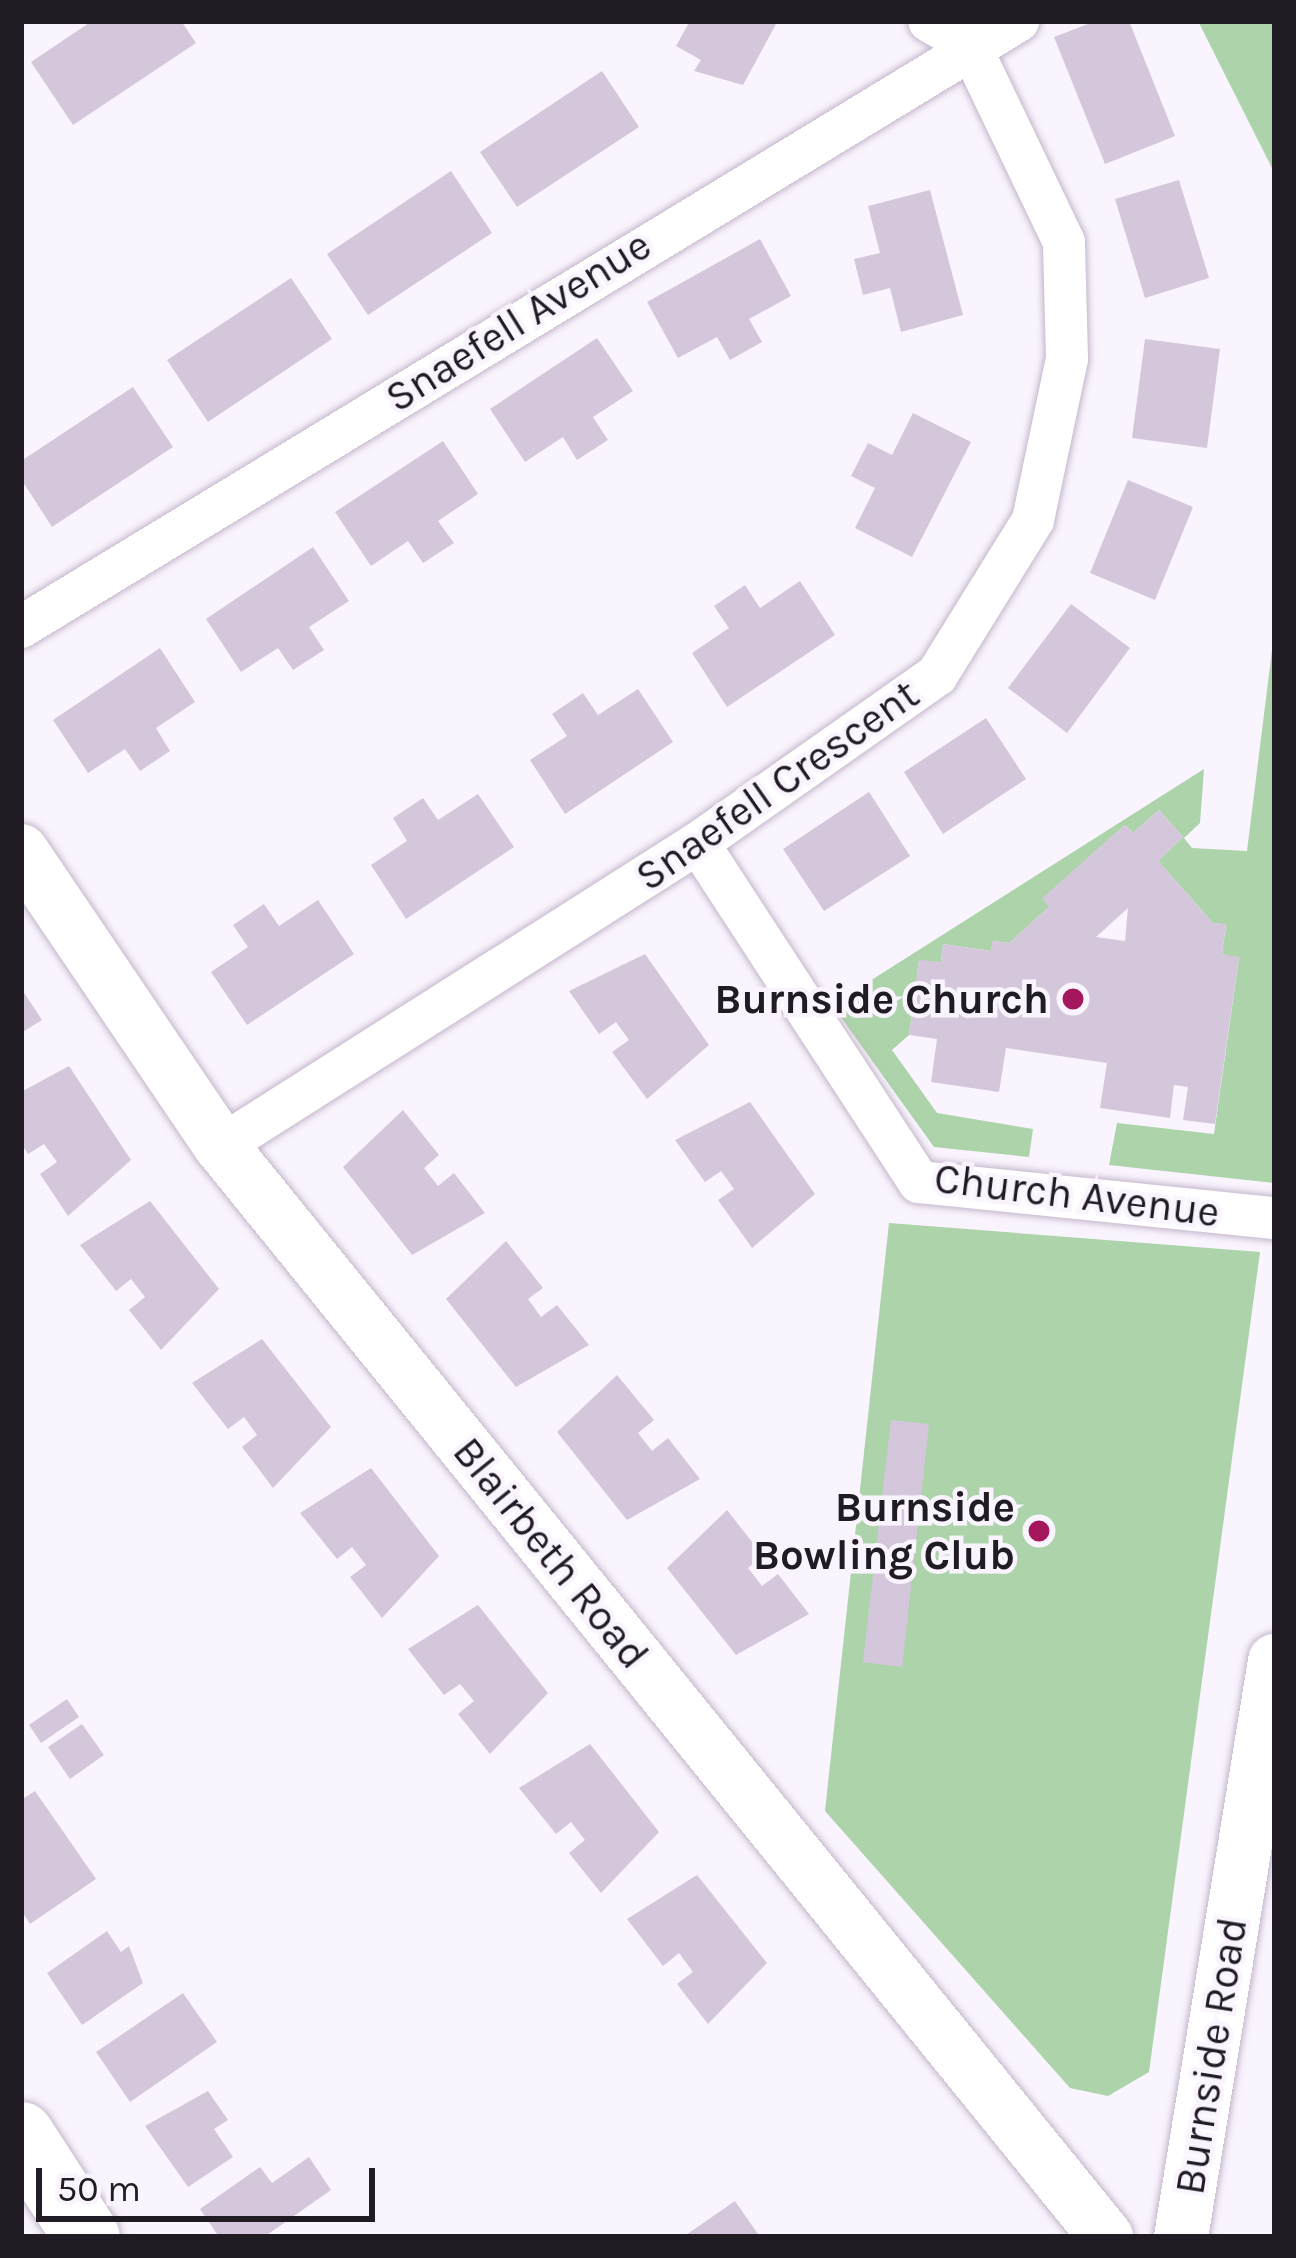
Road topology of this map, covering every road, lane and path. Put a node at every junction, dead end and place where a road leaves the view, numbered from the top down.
1 (929, 21) edge
2 (1018, 21) edge
3 (969, 44) junction
4 (21, 627) edge
5 (698, 843) junction
6 (21, 851) edge
7 (221, 1146) junction
8 (1275, 1218) edge
9 (1275, 1661) edge
10 (21, 2135) edge
11 (87, 2237) edge
12 (1106, 2237) edge
13 (1181, 2237) edge

1 - 3 street
2 - 3 street, Snaefell Avenue
3 - 4 street, Snaefell Avenue
3 - 5 street, Snaefell Crescent
5 - 7 street, Snaefell Crescent
5 - 8 street, Church Avenue
6 - 7 street, Blairbeth Road
7 - 12 street, Blairbeth Road
9 - 13 street, Burnside Road
10 - 11 main road

